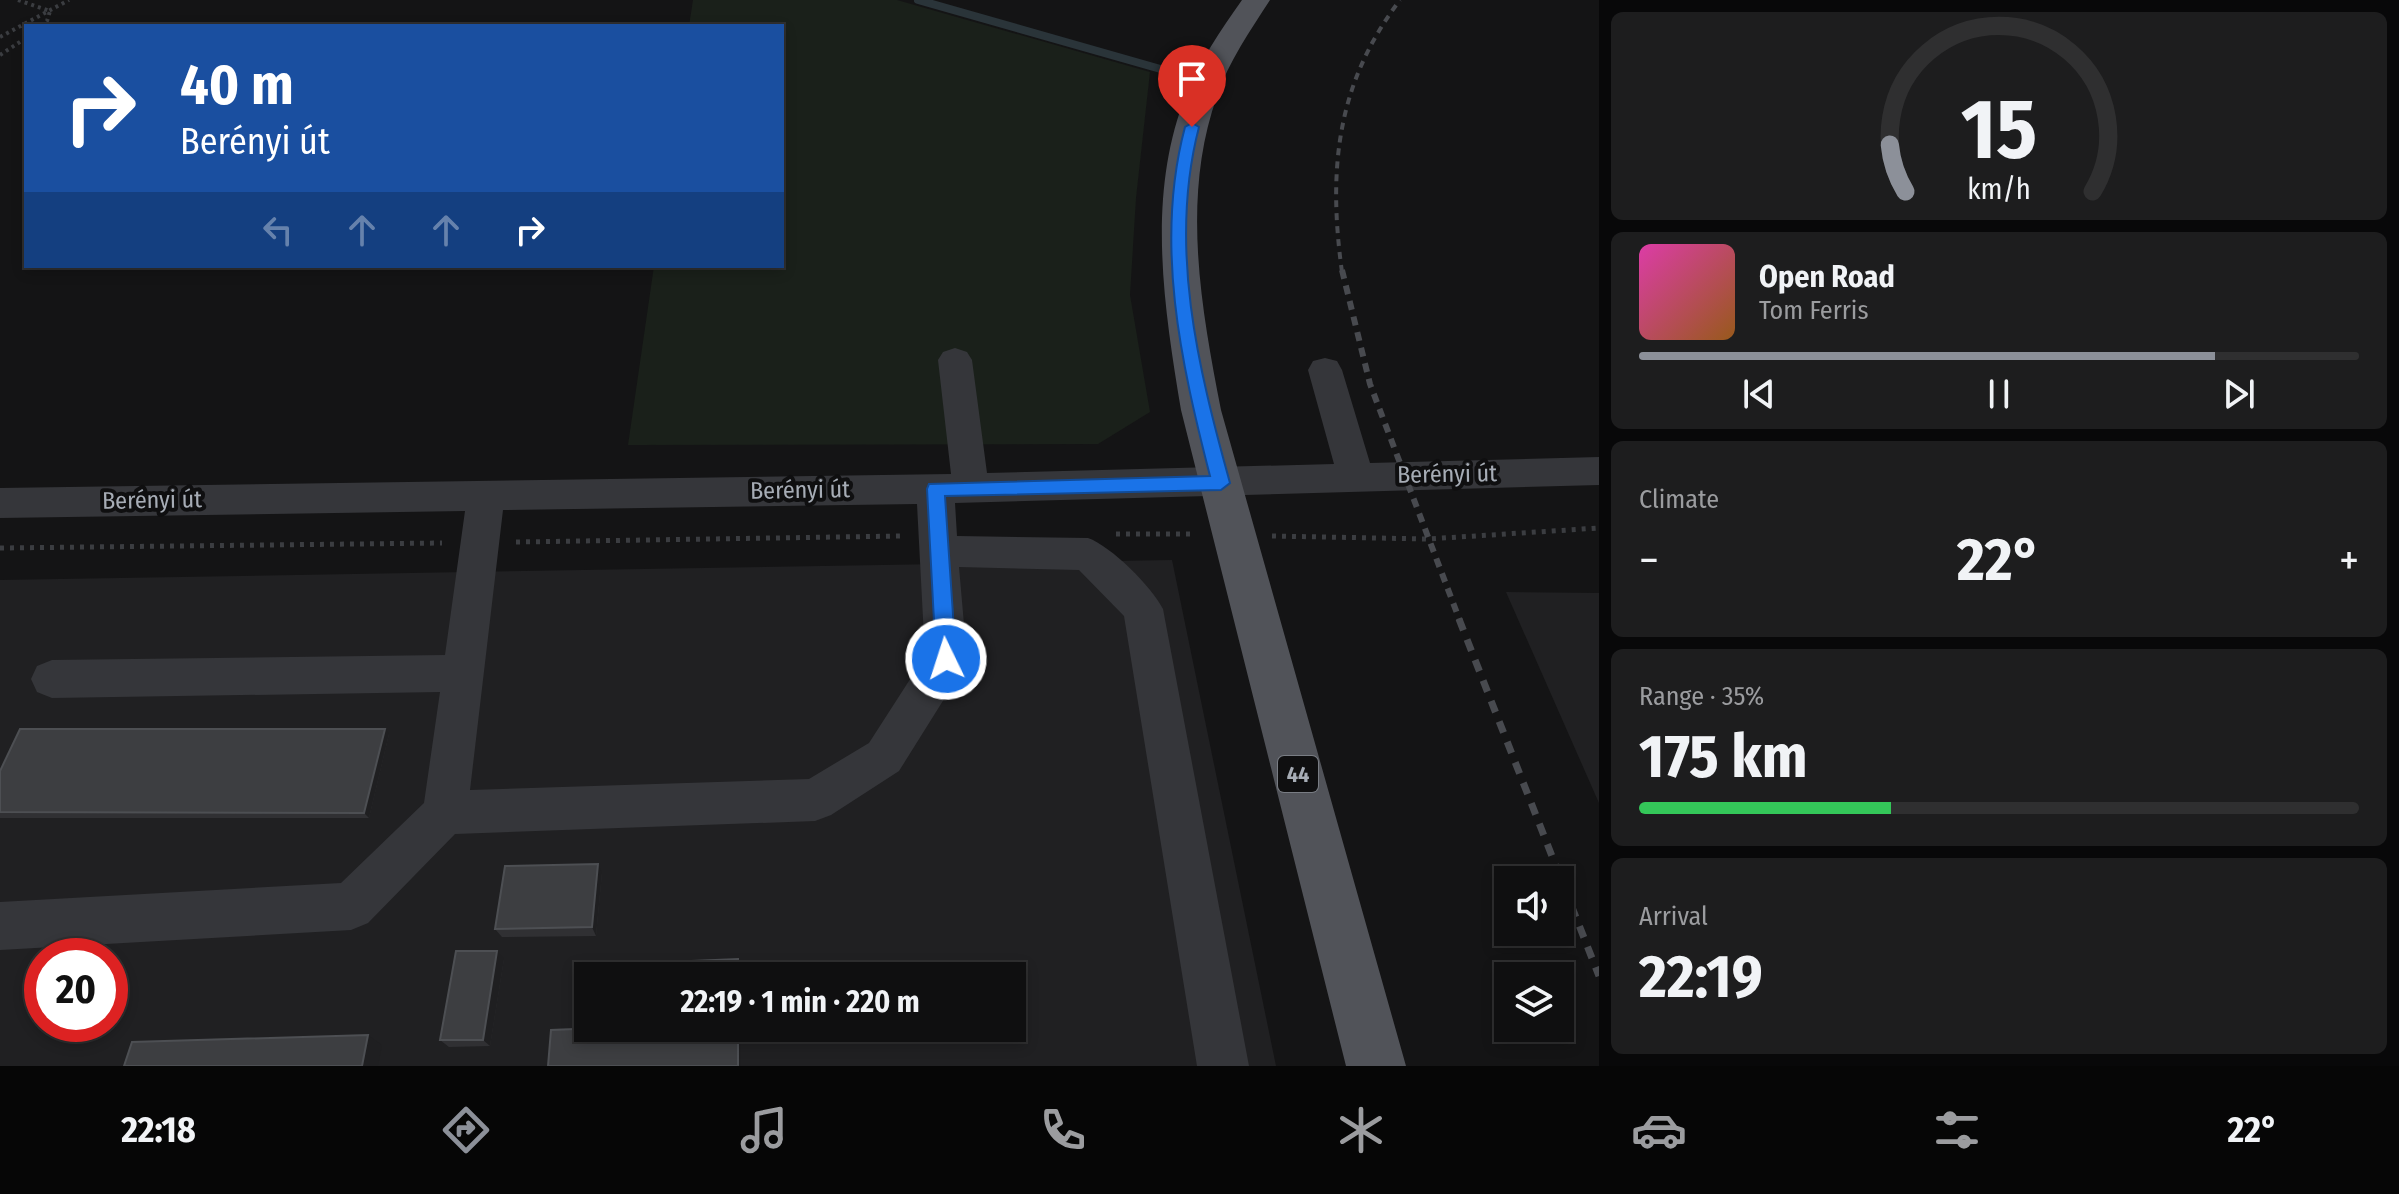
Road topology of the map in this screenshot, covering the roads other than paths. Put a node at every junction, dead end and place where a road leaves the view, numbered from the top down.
1 (1256, 0) edge
2 (955, 360) dead end
3 (1325, 370) dead end
4 (1599, 471) edge
5 (1356, 478) junction
6 (1221, 483) junction
7 (953, 488) junction
8 (486, 494) junction
9 (5, 513) edge
10 (939, 543) junction
11 (463, 673) junction
12 (52, 679) dead end
13 (445, 813) junction
14 (0, 926) edge
15 (1223, 1066) edge
16 (1376, 1066) edge

1 - 6 main road, 44
2 - 7 street
3 - 5 street
4 - 5 street, Berényi út
5 - 6 street, Berényi út
6 - 7 street, Berényi út
6 - 16 main road, 44
7 - 8 street, Berényi út
7 - 10 street
8 - 9 street, Berényi út
8 - 11 street
10 - 13 street
10 - 15 street
11 - 12 street
11 - 13 street
13 - 14 street

